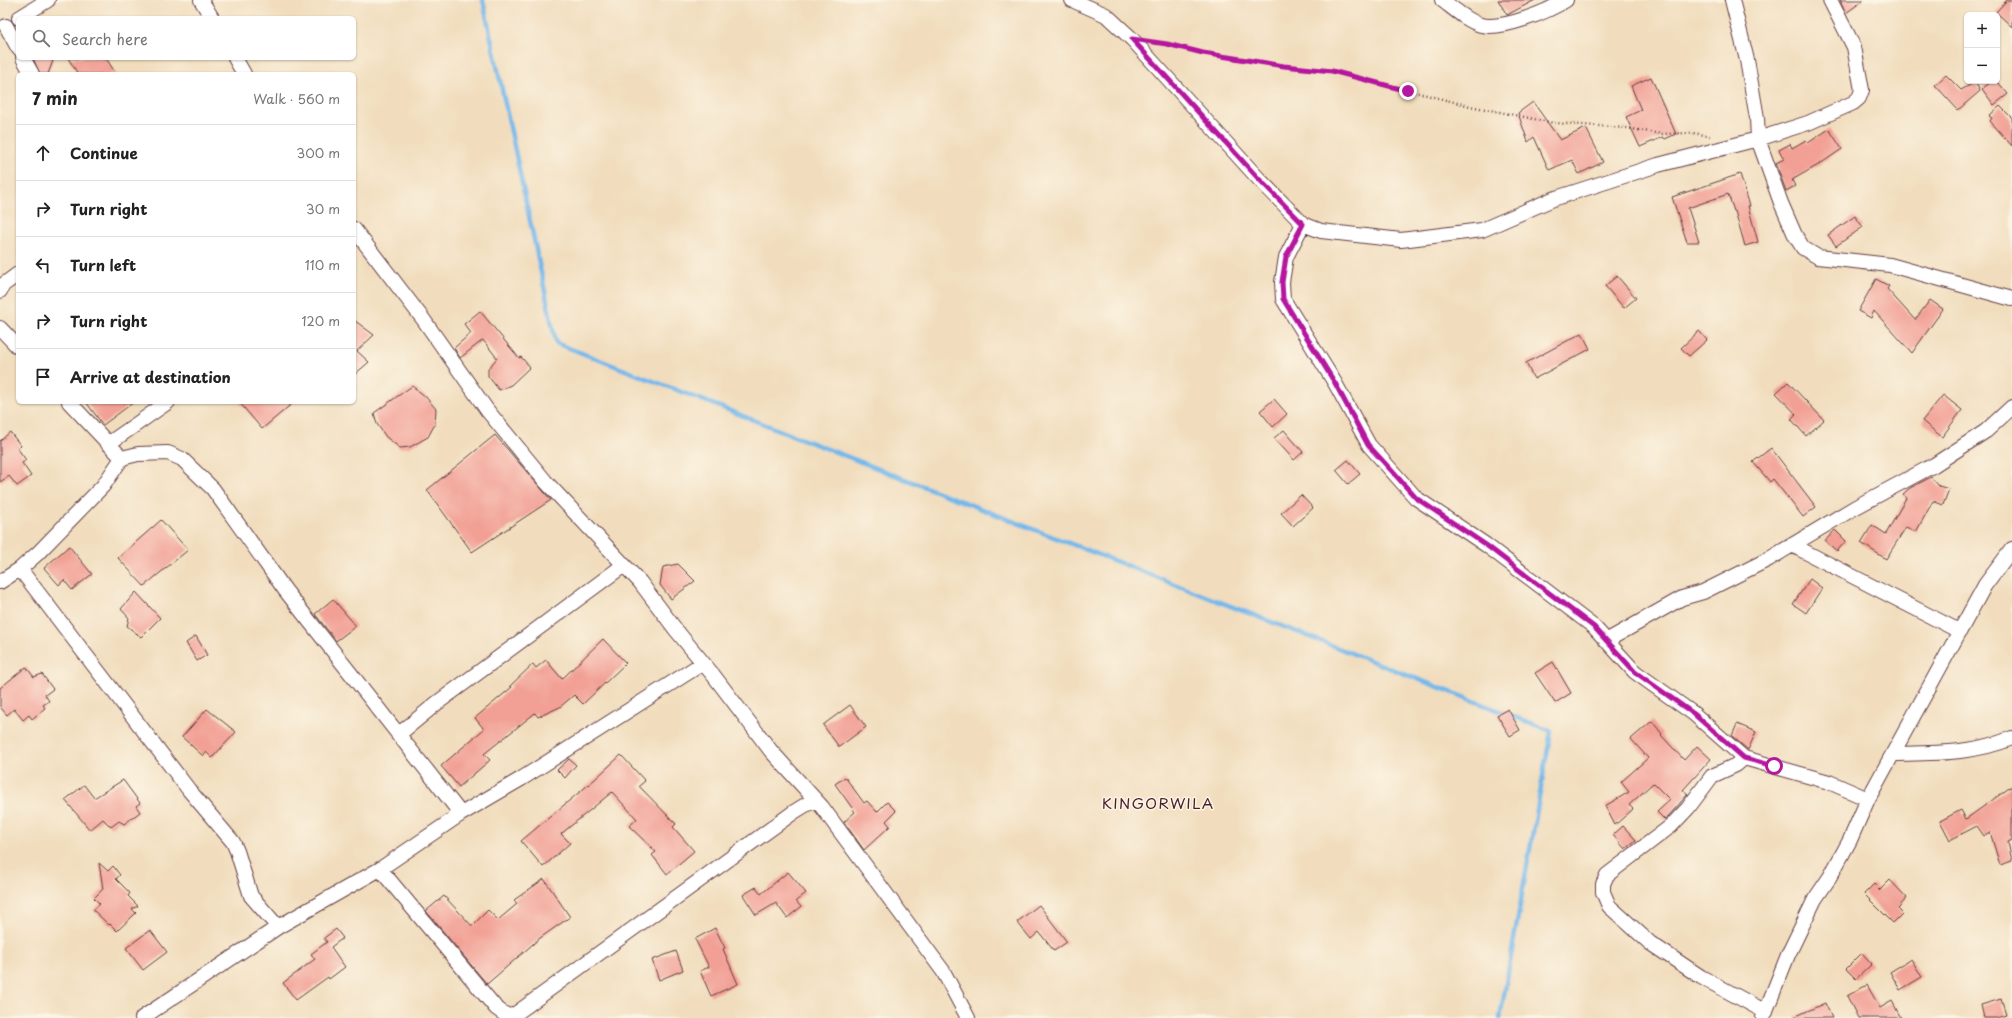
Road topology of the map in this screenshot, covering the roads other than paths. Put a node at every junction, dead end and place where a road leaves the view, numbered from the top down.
1 (48, 0) edge
2 (201, 0) edge
3 (1072, 0) edge
4 (1442, 0) edge
5 (1566, 0) edge
6 (1732, 0) edge
7 (1830, 0) edge
8 (22, 16) edge
9 (211, 16) edge
10 (11, 23) edge
11 (16, 41) edge
12 (24, 60) edge
13 (236, 60) edge
14 (31, 72) edge
15 (243, 72) edge
16 (1758, 139) junction
17 (1303, 224) junction
18 (356, 232) edge
19 (16, 275) edge
20 (0, 291) edge
21 (2012, 299) edge
22 (0, 328) edge
23 (16, 345) edge
24 (71, 404) edge
25 (165, 404) edge
26 (2012, 407) edge
27 (108, 444) junction
28 (122, 458) junction
29 (1792, 545) junction
30 (2012, 549) edge
31 (624, 565) junction
32 (20, 569) junction
33 (0, 582) edge
34 (1959, 631) junction
35 (1606, 641) junction
36 (703, 663) junction
37 (398, 735) junction
38 (2012, 738) edge
39 (1894, 754) junction
40 (1744, 758) junction
41 (815, 799) junction
42 (1868, 799) junction
43 (461, 814) junction
44 (380, 869) junction
45 (278, 927) junction
46 (1765, 1015) edge
47 (507, 1017) edge
48 (142, 1018) edge
49 (968, 1018) edge

1 - 8 street
2 - 9 street
3 - 17 street
4 - 5 street
6 - 16 street
7 - 16 street
10 - 11 street
12 - 14 street
13 - 15 street
16 - 17 street
16 - 21 street
17 - 35 street
18 - 31 street
19 - 20 street
22 - 23 street
24 - 27 street
25 - 27 street
26 - 29 street
27 - 28 street
28 - 32 street
28 - 37 street
29 - 34 street
29 - 35 street
30 - 34 street
31 - 36 street
31 - 37 street
32 - 33 street
32 - 45 street
34 - 39 street
35 - 40 street
36 - 41 street
36 - 43 street
37 - 43 street
38 - 39 street
39 - 42 street
40 - 42 street
40 - 46 street
41 - 47 street
41 - 49 street
42 - 46 street
43 - 44 street
44 - 45 street
44 - 47 street
45 - 48 street

